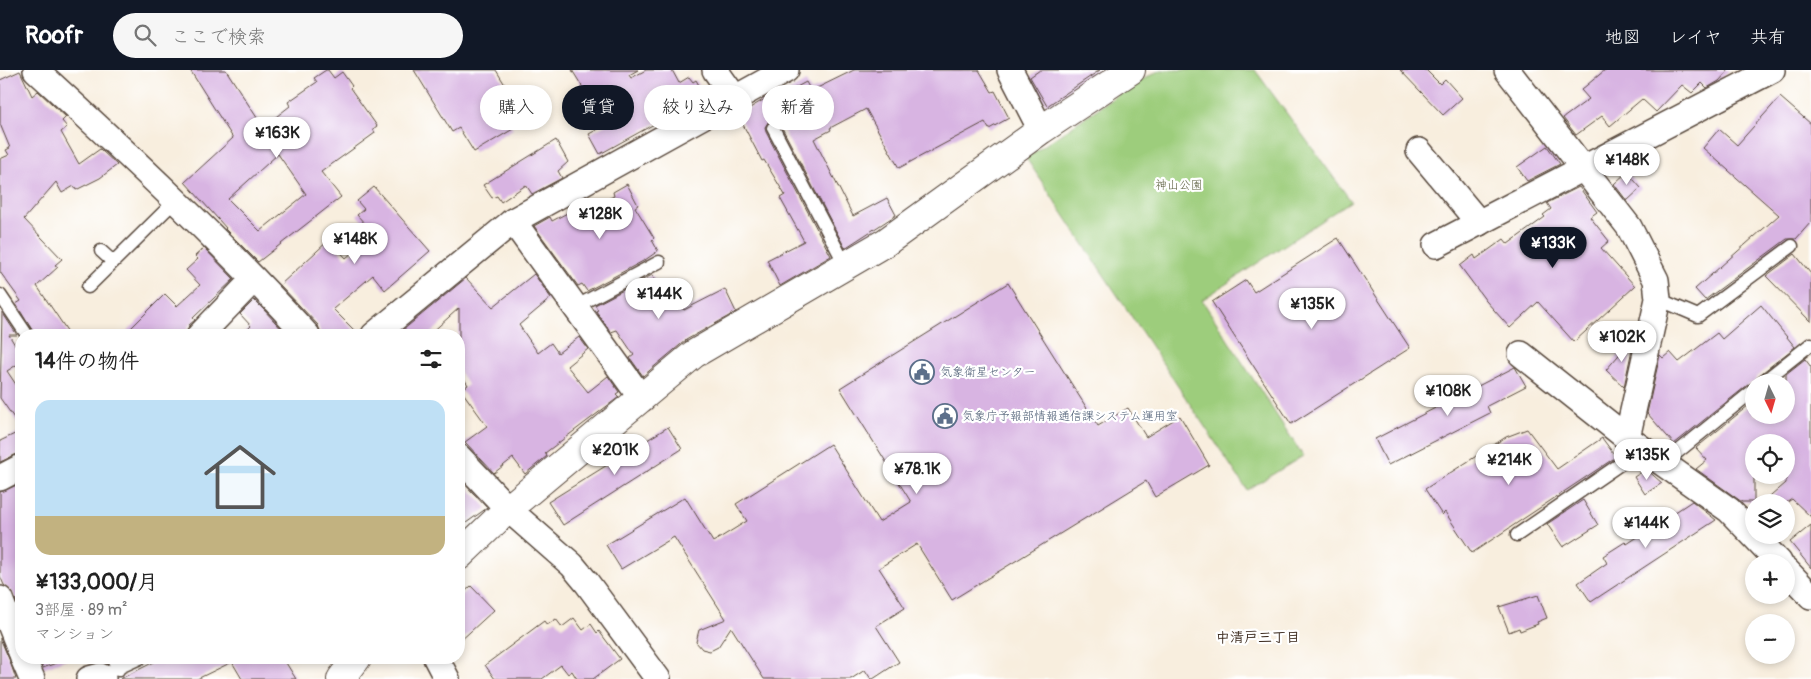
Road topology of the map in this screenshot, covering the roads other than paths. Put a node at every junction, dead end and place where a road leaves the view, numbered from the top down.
1 (36, 70) edge
2 (715, 70) edge
3 (786, 70) edge
4 (1010, 70) edge
5 (1130, 70) edge
6 (1507, 70) edge
7 (1772, 70) edge
8 (726, 85) edge
9 (752, 89) edge
10 (678, 130) edge
11 (775, 130) edge
12 (1041, 130) junction
13 (1419, 151) dead end
14 (1584, 169) junction
15 (175, 201) junction
16 (513, 221) junction
17 (1479, 223) junction
18 (1436, 245) dead end
19 (1792, 246) dead end
20 (100, 251) dead end
21 (113, 262) junction
22 (659, 262) dead end
23 (846, 266) junction
24 (254, 279) junction
25 (88, 287) dead end
26 (0, 295) edge
27 (1658, 299) junction
28 (576, 307) junction
29 (23, 329) edge
30 (206, 329) edge
31 (301, 329) edge
32 (381, 329) edge
33 (1811, 344) edge
34 (1521, 354) dead end
35 (1773, 374) edge
36 (1745, 397) edge
37 (642, 399) junction
38 (1635, 443) junction
39 (1664, 463) junction
40 (465, 464) edge
41 (15, 470) edge
42 (0, 478) edge
43 (508, 508) junction
44 (1517, 535) dead end
45 (465, 550) edge
46 (1771, 554) edge
47 (1795, 579) edge
48 (1811, 596) edge
49 (0, 599) edge
50 (15, 637) edge
51 (26, 664) edge
52 (125, 664) edge
53 (352, 664) edge
54 (439, 664) edge
55 (105, 672) edge
56 (32, 679) edge
57 (341, 679) edge
58 (447, 679) edge
59 (658, 679) edge

1 - 15 street
2 - 8 street
3 - 9 street
4 - 12 street
5 - 12 street
6 - 14 street
7 - 14 street
10 - 16 street
11 - 23 lane
12 - 23 street
13 - 17 street
14 - 17 street
14 - 27 street
15 - 21 lane
15 - 24 street
16 - 28 street
16 - 32 street
17 - 18 street
19 - 27 lane
20 - 21 lane
21 - 25 lane
22 - 28 lane
23 - 37 street
24 - 30 street
24 - 31 street
26 - 29 lane
27 - 38 street
28 - 37 street
33 - 35 lane
34 - 38 street
36 - 39 lane
37 - 43 street
38 - 39 street
38 - 44 lane
39 - 46 street
40 - 43 street
41 - 42 street
43 - 45 street
43 - 59 street
47 - 48 street
49 - 50 street
51 - 56 street
52 - 55 lane
53 - 57 street
54 - 58 street

